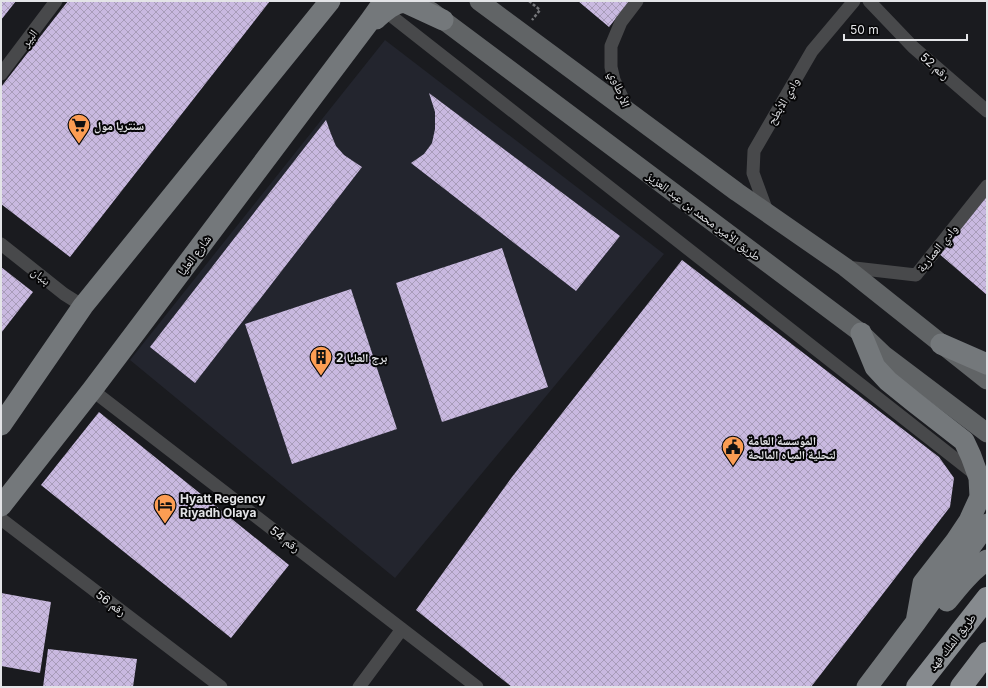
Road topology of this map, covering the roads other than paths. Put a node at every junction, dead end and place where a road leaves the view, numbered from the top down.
1 (56, 1) edge
2 (317, 1) edge
3 (330, 1) edge
4 (419, 1) edge
5 (479, 1) edge
6 (637, 1) edge
7 (854, 1) edge
8 (869, 1) edge
9 (375, 14) edge
10 (443, 20) junction
11 (312, 24) junction
12 (1, 74) edge
13 (987, 111) edge
14 (628, 112) junction
15 (987, 186) edge
16 (768, 214) junction
17 (1, 244) edge
18 (845, 267) junction
19 (83, 306) junction
20 (861, 333) junction
21 (941, 344) junction
22 (987, 364) edge
23 (987, 380) edge
24 (92, 390) junction
25 (1, 425) edge
26 (987, 433) edge
27 (979, 478) junction
28 (1, 506) edge
29 (1, 518) edge
30 (987, 524) edge
31 (987, 560) edge
32 (987, 598) edge
33 (916, 622) junction
34 (402, 629) junction
35 (987, 653) edge
36 (221, 687) edge
37 (359, 687) edge
38 (477, 687) edge
39 (866, 687) edge
40 (873, 687) edge
41 (917, 687) edge
42 (961, 687) edge

1 - 12 street, البير
2 - 11 main road
3 - 11 main road
4 - 10 main road, طريق الأمير محمد بن عبد العزيز
5 - 14 main road
6 - 14 street, الأرطاوي
7 - 16 street, وادي الأبطح
8 - 13 street, رقم 52
9 - 10 main road
9 - 24 main road, شارع العليا
9 - 27 street
10 - 20 main road, طريق الأمير محمد بن عبد العزيز
11 - 19 main road
14 - 16 main road
15 - 18 street, وادي العمارية
16 - 18 main road
17 - 19 street, بنبان
18 - 21 main road
19 - 25 main road
20 - 26 main road, طريق الأمير محمد بن عبد العزيز
20 - 27 main road
21 - 22 main road
21 - 23 main road
24 - 28 main road, شارع العليا
24 - 34 street, رقم 54
27 - 33 main road
29 - 36 street, رقم 56
30 - 33 main road
31 - 40 main road
32 - 41 highway, طريق الملك فهد
33 - 39 main road
34 - 37 street
34 - 38 street, رقم 54
35 - 42 highway

